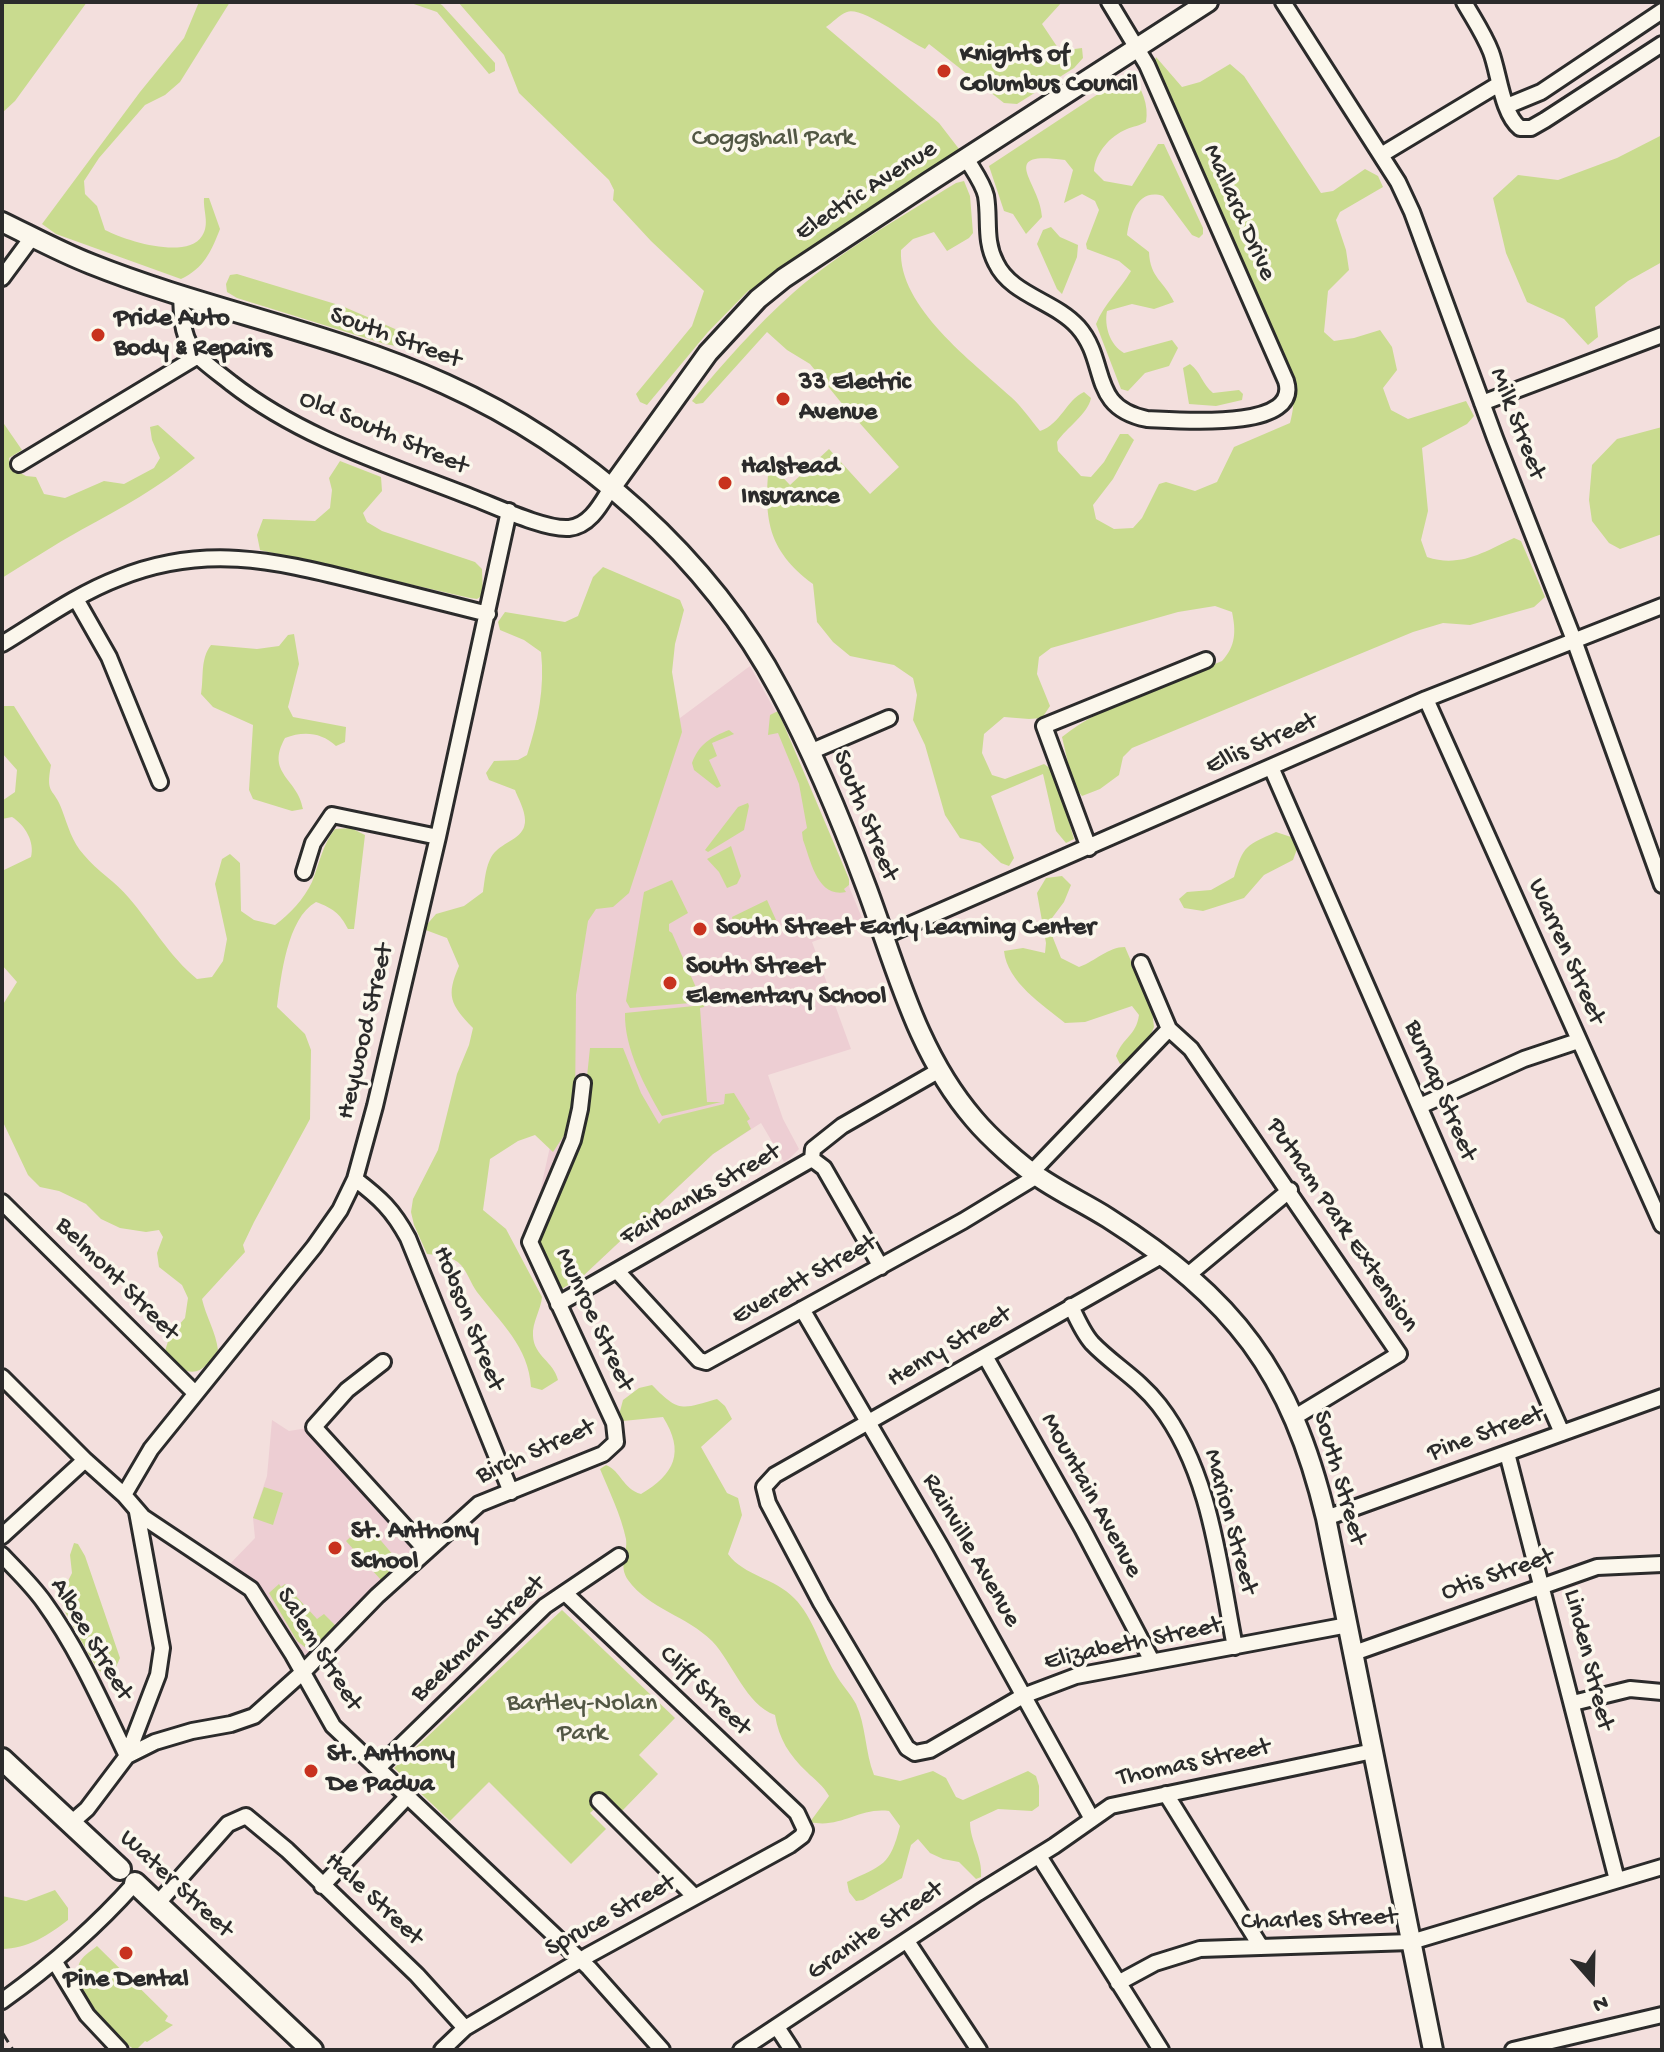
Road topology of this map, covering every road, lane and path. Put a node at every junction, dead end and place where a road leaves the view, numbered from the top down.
1 (1109, 2) edge
2 (1208, 2) edge
3 (1283, 2) edge
4 (1464, 2) edge
5 (1662, 11) edge
6 (1662, 44) edge
7 (1138, 48) junction
8 (1499, 84) junction
9 (1507, 106) junction
10 (1381, 155) junction
11 (966, 158) junction
12 (2, 222) edge
13 (33, 236) junction
14 (2, 278) edge
15 (181, 294) junction
16 (1662, 335) edge
17 (198, 356) junction
18 (1482, 403) junction
19 (19, 464) dead end
20 (611, 488) junction
21 (509, 511) junction
22 (76, 599) junction
23 (1662, 606) edge
24 (488, 614) junction
25 (1574, 640) junction
26 (2, 644) edge
27 (1206, 660) dead end
28 (1426, 699) junction
29 (889, 718) dead end
30 (810, 752) junction
31 (1271, 767) junction
32 (160, 782) dead end
33 (438, 837) junction
34 (1089, 848) junction
35 (304, 872) dead end
36 (1662, 885) edge
37 (884, 936) junction
38 (1141, 963) dead end
39 (1169, 1029) junction
40 (1578, 1041) junction
41 (938, 1071) junction
42 (583, 1083) dead end
43 (1420, 1106) junction
44 (812, 1159) junction
45 (1034, 1174) junction
46 (355, 1179) junction
47 (1290, 1190) junction
48 (2, 1202) edge
49 (1662, 1225) edge
50 (1163, 1255) junction
51 (881, 1267) junction
52 (618, 1272) junction
53 (1188, 1275) junction
54 (558, 1304) junction
55 (1071, 1306) junction
56 (802, 1309) junction
57 (985, 1356) junction
58 (383, 1362) dead end
59 (2, 1377) edge
60 (195, 1393) junction
61 (1662, 1397) edge
62 (1295, 1417) junction
63 (869, 1422) junction
64 (1562, 1433) junction
65 (615, 1444) joint
66 (1507, 1453) junction
67 (85, 1460) junction
68 (764, 1487) joint
69 (511, 1492) junction
70 (124, 1495) junction
71 (136, 1510) junction
72 (1326, 1518) junction
73 (2, 1536) edge
74 (426, 1550) junction
75 (2, 1555) edge
76 (619, 1556) dead end
77 (1662, 1564) edge
78 (1543, 1585) junction
79 (565, 1593) junction
80 (1348, 1625) junction
81 (1235, 1647) junction
82 (1354, 1653) junction
83 (1152, 1661) junction
84 (303, 1672) junction
85 (1662, 1692) edge
86 (1023, 1696) junction
87 (1573, 1703) junction
88 (1373, 1751) junction
89 (127, 1756) junction
90 (2, 1759) edge
91 (378, 1768) junction
92 (1166, 1794) junction
93 (407, 1797) junction
94 (599, 1801) dead end
95 (1092, 1819) junction
96 (71, 1823) junction
97 (805, 1830) joint
98 (1039, 1856) junction
99 (1662, 1867) edge
100 (128, 1876) junction
101 (1617, 1880) junction
102 (322, 1886) junction
103 (695, 1897) junction
104 (157, 1904) junction
105 (907, 1941) junction
106 (1411, 1942) junction
107 (1261, 1947) junction
108 (581, 1961) junction
109 (55, 1962) junction
110 (1118, 1983) junction
111 (2, 2001) edge
112 (1662, 2015) edge
113 (777, 2027) junction
114 (465, 2028) junction
115 (120, 2050) edge
116 (312, 2050) edge
117 (442, 2050) edge
118 (662, 2050) edge
119 (741, 2050) edge
120 (792, 2050) edge
121 (979, 2050) edge
122 (1161, 2050) edge
123 (1433, 2050) edge
124 (1513, 2050) edge

1 - 7 street, Mallard Drive
2 - 7 main road, Electric Avenue
3 - 10 street, Milk Street
4 - 8 street
5 - 9 street
6 - 9 street
7 - 11 main road, Electric Avenue
7 - 11 street, Mallard Drive
8 - 9 street
8 - 10 street
10 - 18 street, Milk Street
11 - 20 main road, Electric Avenue
12 - 13 main road, South Street
13 - 14 street
13 - 15 main road, South Street
15 - 17 street, Old South Street
15 - 20 main road, South Street
16 - 18 street
17 - 19 street
17 - 21 street, Old South Street
18 - 25 street, Milk Street
20 - 21 street, Old South Street
20 - 30 main road, South Street
21 - 24 street, Heywood Street
22 - 24 street
22 - 26 street
22 - 32 street
23 - 25 street, Ellis Street
24 - 33 street, Heywood Street
25 - 28 street, Ellis Street
25 - 36 street, Milk Street
27 - 34 street
28 - 31 street, Ellis Street
28 - 40 street, Warren Street
29 - 30 street
30 - 37 main road, South Street
31 - 34 street, Ellis Street
31 - 43 street, Burnap Street
33 - 35 street
33 - 46 street, Heywood Street
34 - 37 street, Ellis Street
37 - 41 main road, South Street
38 - 39 street
39 - 45 street, Everett Street
39 - 47 street, Putnam Park Extension
40 - 43 street
40 - 49 street, Warren Street
41 - 44 street, Fairbanks Street
41 - 45 main road, South Street
42 - 54 street, Munroe Street
43 - 64 street, Burnap Street
44 - 51 street
44 - 52 street, Fairbanks Street
45 - 50 main road, South Street
45 - 51 street, Everett Street
46 - 60 street, Heywood Street
46 - 69 street, Hobson Street
47 - 53 street
47 - 62 street, Putnam Park Extension
48 - 60 street, Belmont Street
50 - 53 main road, South Street
50 - 55 street, Henry Street
51 - 56 street, Everett Street
52 - 54 street, Fairbanks Street
52 - 56 street, Everett Street
53 - 62 main road, South Street
54 - 65 street, Munroe Street
55 - 57 street, Henry Street
55 - 81 street, Marion Street
56 - 63 street, Rainville Avenue
57 - 63 street, Henry Street
57 - 83 street, Mountain Avenue
58 - 74 street
59 - 67 street, Salem Street
60 - 70 street, Heywood Street
61 - 64 street, Pine Street
62 - 72 main road, South Street
63 - 68 street, Henry Street
63 - 86 street, Rainville Avenue
64 - 66 street, Pine Street
65 - 69 street, Birch Street
66 - 72 street, Pine Street
66 - 78 street, Linden Street
67 - 70 street, Salem Street
67 - 73 street
68 - 86 street, Elizabeth Street
69 - 74 street, Birch Street
70 - 71 street, Salem Street
71 - 84 street, Salem Street
71 - 89 street
72 - 80 main road, South Street
74 - 84 street, Birch Street
75 - 89 street, Albee Street
76 - 79 street, Beekman Street
77 - 78 street, Otis Street
78 - 82 street, Otis Street
78 - 87 street, Linden Street
79 - 91 street, Beekman Street
79 - 97 street, Cliff Street
80 - 81 street, Elizabeth Street
80 - 82 main road, South Street
81 - 83 street, Elizabeth Street
82 - 88 main road, South Street
83 - 86 street, Elizabeth Street
84 - 89 street, Birch Street
84 - 91 street, Salem Street
85 - 87 street
86 - 95 street, Rainville Avenue
87 - 101 street, Linden Street
88 - 92 street, Thomas Street
88 - 106 main road, South Street
89 - 96 street, Birch Street
90 - 96 highway, Water Street
91 - 93 street, Salem Street
92 - 95 street, Thomas Street
92 - 107 street
93 - 102 street
93 - 108 street, Salem Street
94 - 103 street
95 - 98 street, Thomas Street
96 - 100 highway, Water Street
97 - 103 street, Spruce Street
98 - 105 street, Granite Street
98 - 110 street
99 - 101 street, Charles Street
100 - 104 highway, Water Street
100 - 109 street
101 - 106 street, Charles Street
102 - 104 street, Hale Street
102 - 114 street, Hale Street
103 - 108 street, Spruce Street
104 - 116 highway, Water Street
105 - 113 street, Granite Street
105 - 121 street
106 - 107 street, Charles Street
106 - 123 main road, South Street
107 - 110 street, Charles Street
108 - 114 street, Spruce Street
108 - 118 street, Salem Street
109 - 111 street
109 - 115 street
110 - 122 street
112 - 124 street
113 - 119 street, Granite Street
113 - 120 street
114 - 117 street, Spruce Street

